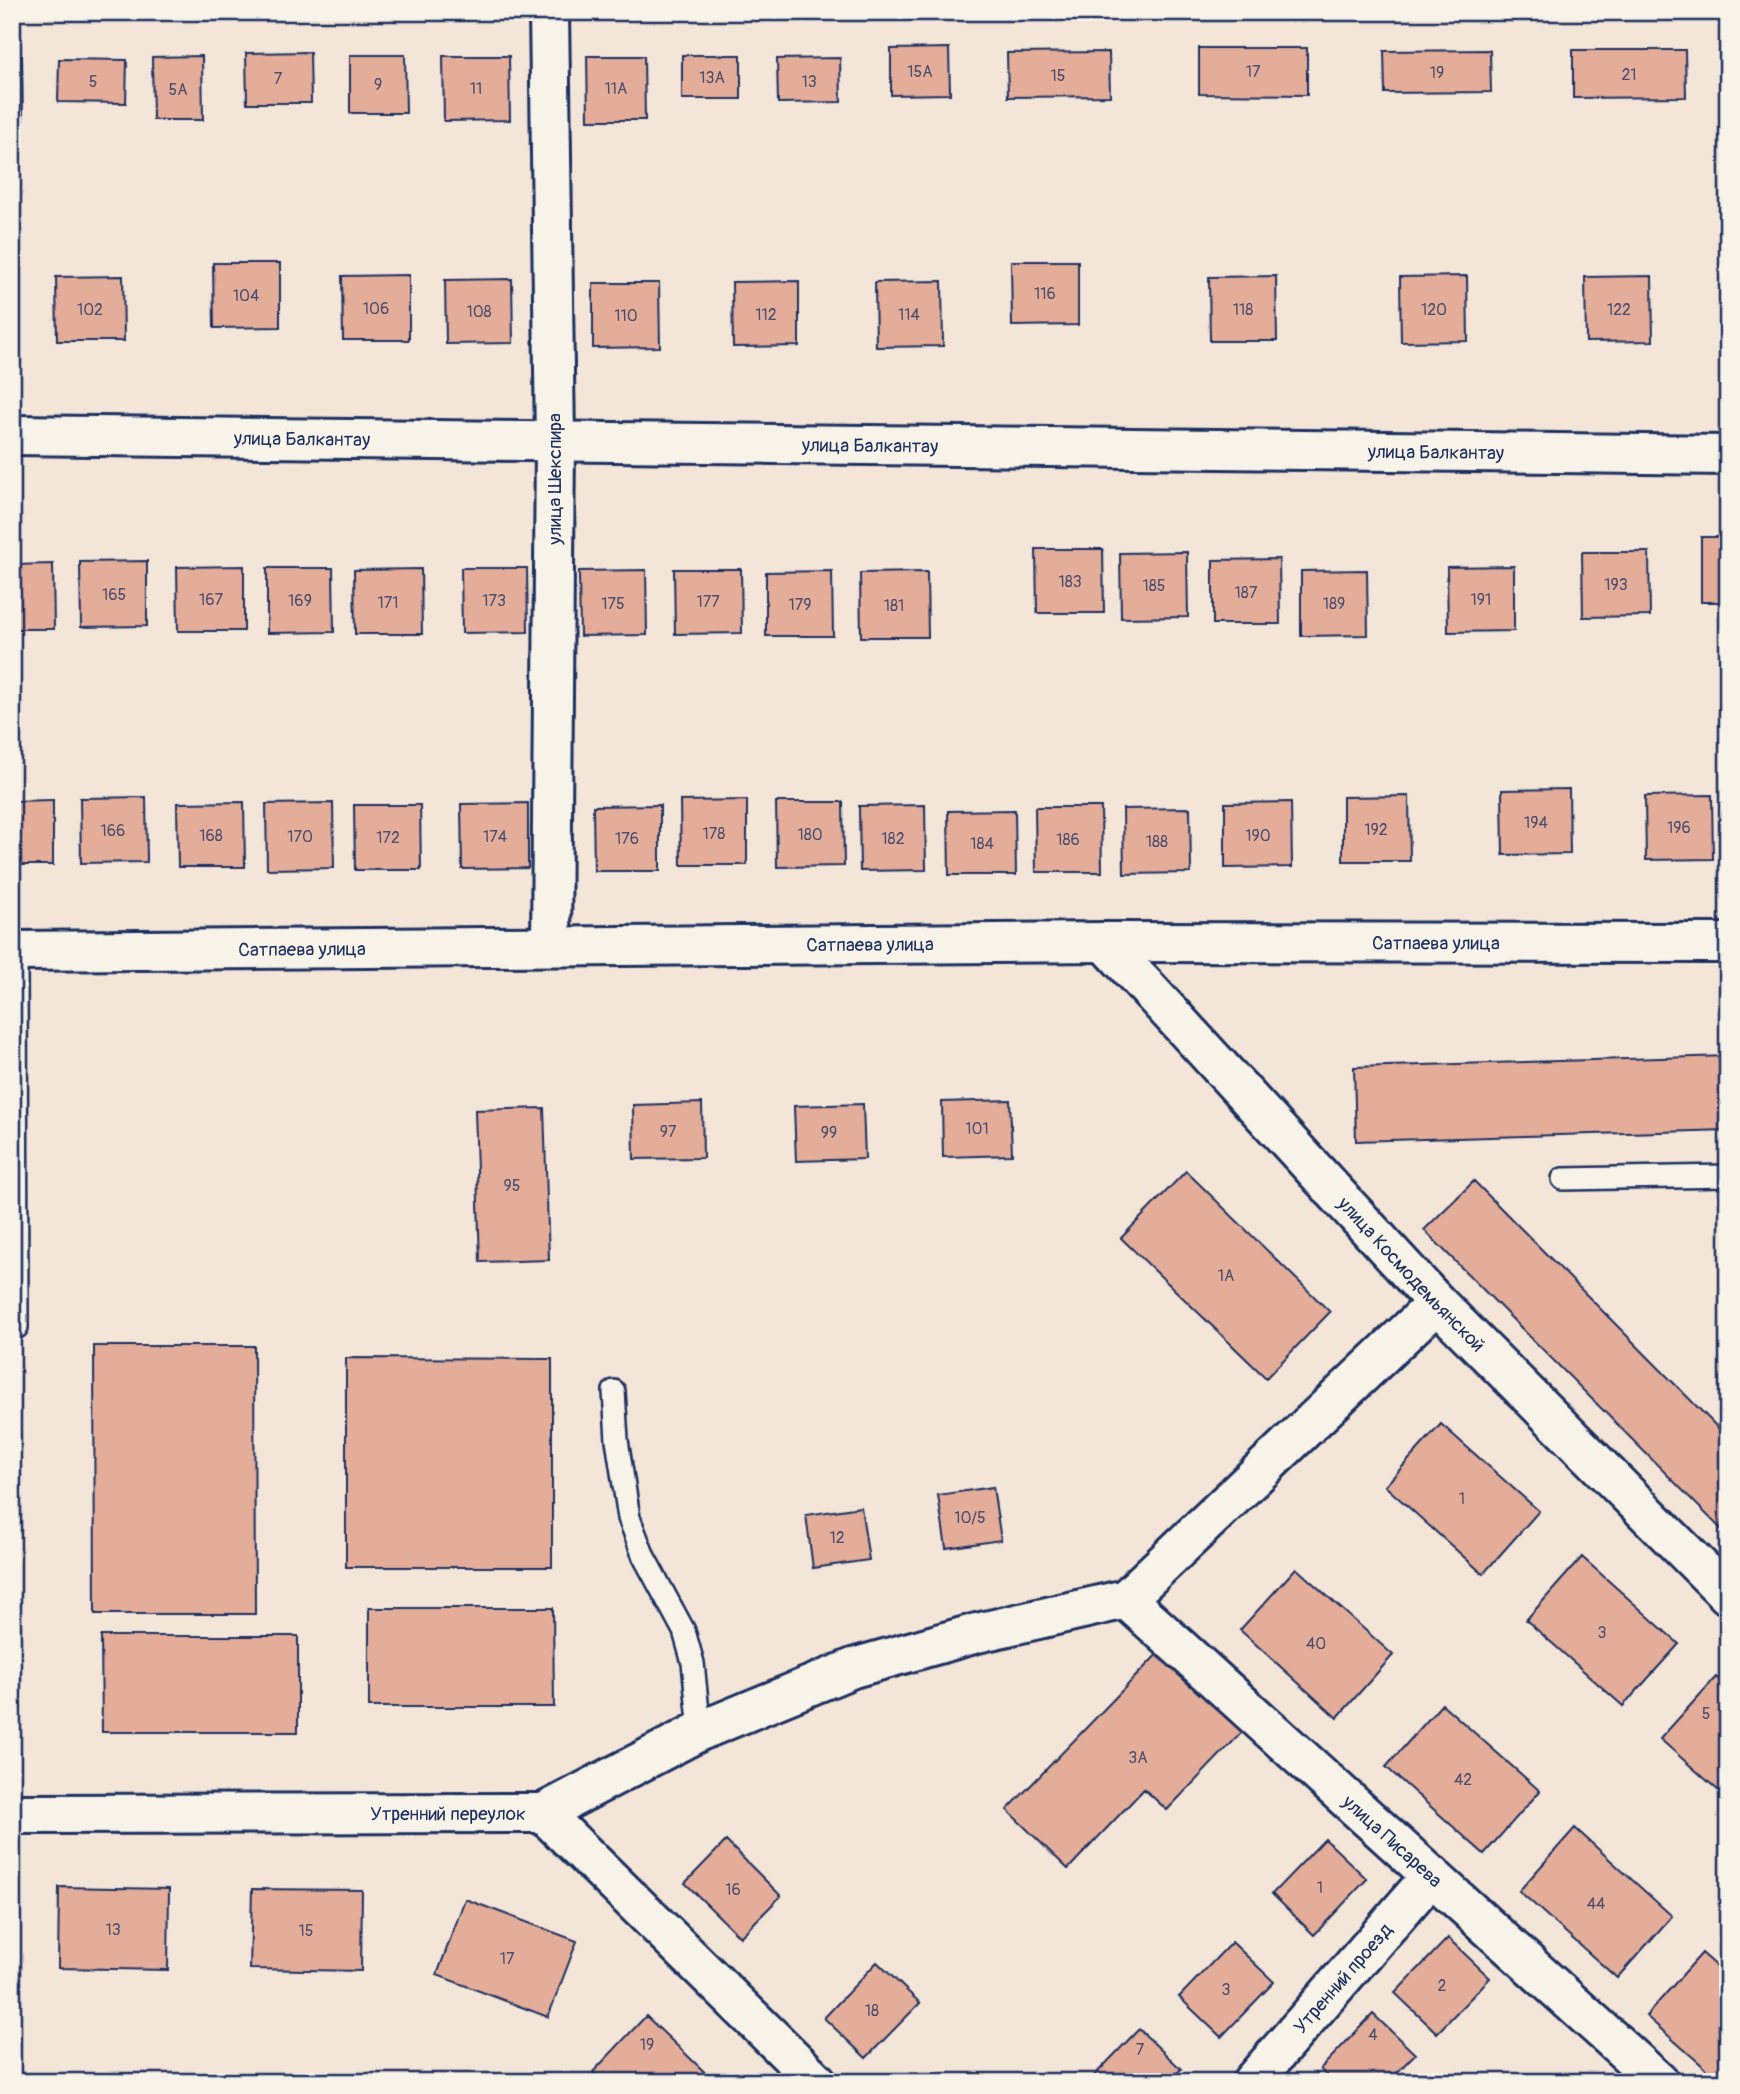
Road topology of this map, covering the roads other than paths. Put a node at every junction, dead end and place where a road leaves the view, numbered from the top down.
1 (549, 12) edge
2 (12, 435) edge
3 (555, 441) junction
4 (1728, 455) edge
5 (1105, 942) junction
6 (1728, 943) edge
7 (551, 946) junction
8 (14, 951) edge
9 (1728, 1176) edge
10 (1563, 1179) dead end
11 (1437, 1303) junction
12 (17, 1327) dead end
13 (614, 1391) dead end
14 (1728, 1595) edge
15 (1126, 1599) junction
16 (700, 1731) junction
17 (543, 1813) junction
18 (12, 1814) edge
19 (1432, 1875) junction
20 (817, 2082) edge
21 (1252, 2082) edge
22 (1659, 2082) edge

1 - 3 street, улица Шекспира
2 - 3 street, улица Балкантау
3 - 4 street, улица Балкантау
3 - 7 street, улица Шекспира
5 - 6 street, Сатпаева улица
5 - 7 street, Сатпаева улица
5 - 11 street, улица Космодемьянской
7 - 8 street, Сатпаева улица
8 - 12 lane
9 - 10 lane
11 - 14 street, улица Космодемьянской
11 - 15 street
13 - 16 lane
15 - 16 street
15 - 19 street, улица Писарева
16 - 17 street
17 - 18 street, Утренний переулок
17 - 20 street, Утренний переулок
19 - 21 street, Утренний проезд
19 - 22 street, улица Писарева

